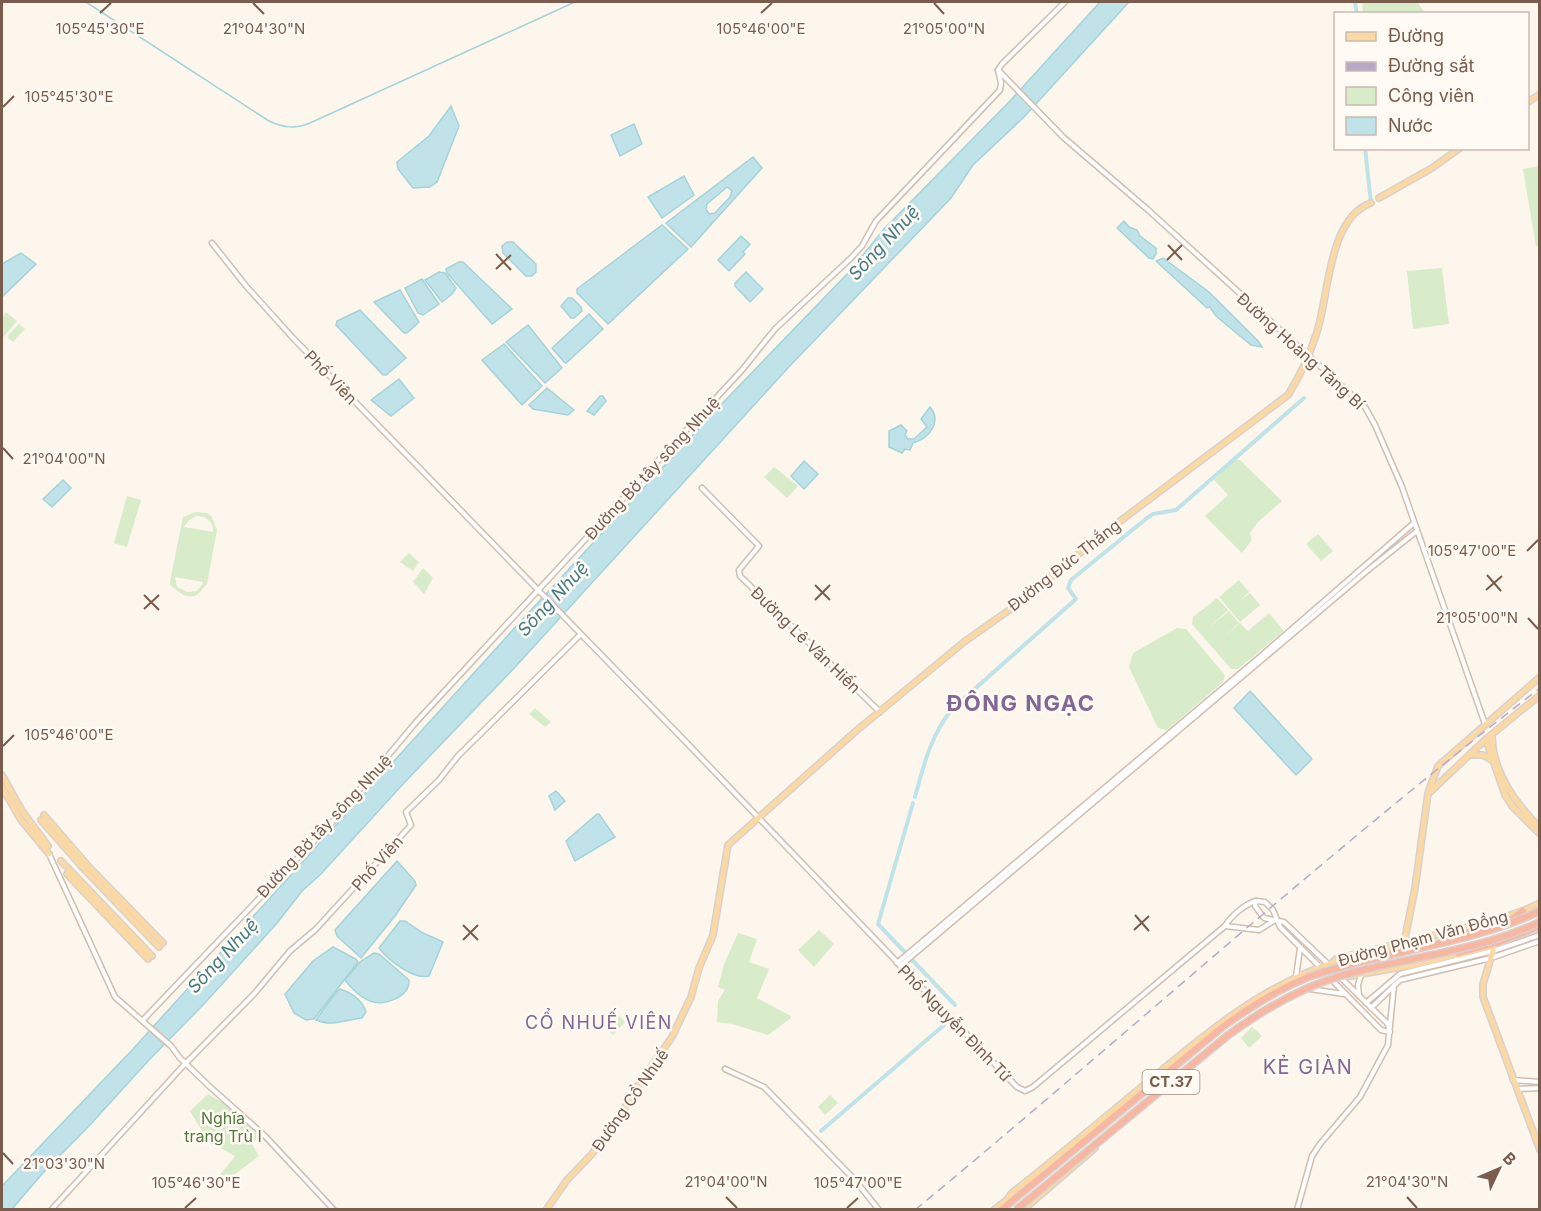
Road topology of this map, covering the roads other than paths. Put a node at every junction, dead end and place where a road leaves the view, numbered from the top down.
1 (1065, 2) edge
2 (998, 70) junction
3 (1457, 150) edge
4 (1379, 198) dead end
5 (1371, 202) dead end
6 (212, 243) dead end
7 (1308, 356) junction
8 (702, 488) dead end
9 (1414, 522) junction
10 (1417, 531) junction
11 (538, 592) junction
12 (580, 635) junction
13 (1539, 677) edge
14 (1523, 692) junction
15 (1539, 695) edge
16 (1531, 702) junction
17 (880, 712) junction
18 (1485, 724) junction
19 (1492, 735) junction
20 (1486, 740) junction
21 (1471, 755) junction
22 (1492, 760) junction
23 (1441, 762) junction
24 (1452, 773) junction
25 (2, 775) edge
26 (2, 787) edge
27 (1428, 793) junction
28 (1522, 814) junction
29 (758, 817) junction
30 (43, 818) dead end
31 (1539, 828) edge
32 (1539, 834) edge
33 (42, 839) junction
34 (48, 846) dead end
35 (49, 854) junction
36 (61, 861) dead end
37 (67, 874) dead end
38 (1256, 901) junction
39 (1539, 903) edge
40 (1523, 911) junction
41 (1539, 911) edge
42 (1277, 920) junction
43 (1539, 925) edge
44 (1225, 926) junction
45 (1539, 934) edge
46 (1539, 941) edge
47 (1404, 943) junction
48 (161, 945) dead end
49 (1300, 947) junction
50 (1312, 949) junction
51 (912, 953) junction
52 (1307, 954) junction
53 (1492, 955) junction
54 (1299, 962) junction
55 (1330, 963) junction
56 (899, 964) junction
57 (1320, 967) junction
58 (1361, 975) junction
59 (1296, 977) junction
60 (1308, 977) junction
61 (1341, 977) junction
62 (1332, 980) junction
63 (1394, 985) junction
64 (1309, 989) junction
65 (1345, 994) junction
66 (1359, 997) junction
67 (1366, 1003) junction
68 (1371, 1008) junction
69 (1252, 1019) junction
70 (143, 1020) junction
71 (1390, 1032) junction
72 (186, 1063) junction
73 (725, 1069) dead end
74 (1513, 1080) junction
75 (1539, 1082) edge
76 (1539, 1088) edge
77 (1516, 1089) junction
78 (1539, 1150) edge
79 (51, 1209) edge
80 (334, 1209) edge
81 (546, 1209) edge
82 (879, 1209) edge
83 (994, 1209) edge
84 (1001, 1209) edge
85 (1017, 1209) edge
86 (1023, 1209) edge
87 (1297, 1209) edge

1 - 2 street
2 - 7 street, Đường Hoàng Tăng Bí
2 - 11 street, Đường Bờ tây sông Nhuệ
3 - 4 main road
5 - 7 main road, Đường Đức Thắng
6 - 11 street, Phố Viên
7 - 9 street, Đường Hoàng Tăng Bí
7 - 17 main road, Đường Đức Thắng
8 - 17 street, Đường Lê Văn Hiến
9 - 10 street, Đường Hoàng Tăng Bí
9 - 51 street
10 - 18 street, Đường Hoàng Tăng Bí
10 - 51 street
11 - 12 street, Phố Viên
11 - 70 street, Đường Bờ tây sông Nhuệ
12 - 29 street, Phố Viên
12 - 72 street, Phố Viên
13 - 14 main road
14 - 16 main road
14 - 18 main road
15 - 16 main road
16 - 19 main road
17 - 29 main road, Đường Đức Thắng
18 - 23 main road
19 - 20 main road
19 - 28 main road
20 - 21 main road
20 - 22 main road
21 - 22 main road
21 - 24 main road
22 - 28 main road
23 - 24 main road
23 - 27 main road
24 - 27 main road
25 - 33 main road
26 - 35 main road
27 - 47 main road
28 - 31 main road
28 - 32 main road
29 - 56 street, Phố Nguyễn Đình Tứ
29 - 81 main road, Đường Cổ Nhuế
30 - 48 main road
33 - 34 main road
33 - 35 main road
35 - 70 street
36 - 37 main road
38 - 42 street
38 - 42 street
38 - 44 street, Phố Nguyễn Đình Tứ
39 - 40 main road, Đường Phạm Văn Đồng
40 - 47 main road, Đường Phạm Văn Đồng
40 - 55 main road
40 - 60 highway, bridge
41 - 60 highway, CT.37, bridge
42 - 44 street
42 - 49 street
42 - 50 street
43 - 58 main road, Đường Phạm Văn Đồng
43 - 61 highway, CT.37, bridge
43 - 61 highway, bridge
44 - 56 street, Phố Nguyễn Đình Tứ
45 - 53 street, Đường Phạm Văn Đồng
46 - 53 street, Đường Phạm Văn Đồng
47 - 55 main road, Đường Phạm Văn Đồng
49 - 52 street
49 - 54 street
50 - 52 street
50 - 55 street
51 - 56 street
52 - 54 street
52 - 57 street
53 - 63 street, Đường Phạm Văn Đồng
53 - 67 street, Đường Phạm Văn Đồng
53 - 74 main road
54 - 59 street
55 - 57 main road, Đường Phạm Văn Đồng
55 - 61 main road
57 - 59 main road, Đường Phạm Văn Đồng
57 - 62 main road
58 - 61 main road, Đường Phạm Văn Đồng
58 - 66 street
59 - 83 main road, Đường Phạm Văn Đồng
60 - 84 highway, CT.37
61 - 62 main road, Đường Phạm Văn Đồng
61 - 66 street
61 - 85 highway, CT.37, bridge
62 - 64 main road, Đường Phạm Văn Đồng
62 - 65 street
63 - 68 street, Đường Phạm Văn Đồng
63 - 71 street
64 - 65 street
64 - 69 main road, Đường Phạm Văn Đồng
65 - 71 street
66 - 67 street
67 - 68 street
68 - 71 street
69 - 85 main road, Đường Phạm Văn Đồng
69 - 86 main road, Đường Phạm Văn Đồng
70 - 72 street
71 - 87 street
72 - 79 street
72 - 80 street
73 - 82 street
74 - 75 street
74 - 77 main road
76 - 77 street
77 - 78 main road

